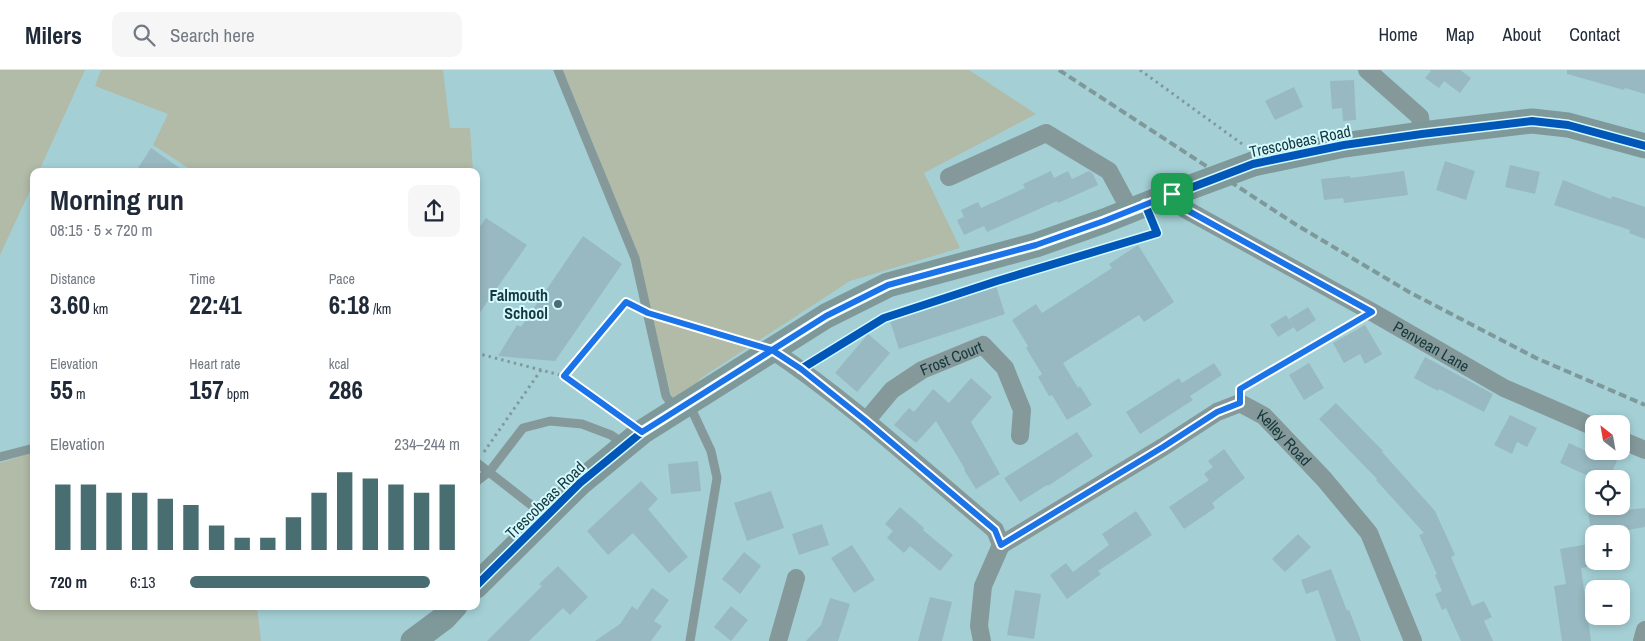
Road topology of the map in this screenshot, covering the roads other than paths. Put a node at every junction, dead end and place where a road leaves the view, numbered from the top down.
1 (558, 70) edge
2 (1367, 70) edge
3 (1422, 134) junction
4 (1645, 146) edge
5 (949, 177) dead end
6 (1172, 194) junction
7 (1130, 210) junction
8 (772, 350) junction
9 (682, 406) junction
10 (866, 421) junction
11 (1585, 424) edge
12 (1020, 436) dead end
13 (634, 439) junction
14 (1630, 444) edge
15 (30, 449) edge
16 (1645, 450) edge
17 (0, 457) edge
18 (480, 464) edge
19 (490, 471) junction
20 (480, 479) edge
21 (546, 517) junction
22 (1001, 545) junction
23 (796, 578) dead end
24 (480, 582) edge
25 (451, 610) edge
26 (1645, 630) edge
27 (413, 641) edge
28 (690, 641) edge
29 (778, 641) edge
30 (982, 641) edge
31 (1414, 641) edge
32 (1642, 641) edge

1 - 9 lane
2 - 3 street
3 - 4 street, Trescobeas Road
3 - 6 street, Trescobeas Road, bridge
5 - 7 street
6 - 7 street, Trescobeas Road
6 - 11 street, Penvean Lane
7 - 8 street, Trescobeas Road
8 - 9 street, Trescobeas Road
8 - 10 street
9 - 13 street, Trescobeas Road
9 - 28 lane
10 - 12 street, Frost Court
10 - 22 street
13 - 19 lane
13 - 21 street, Trescobeas Road
14 - 16 street
15 - 17 lane
18 - 19 lane
19 - 20 lane
19 - 21 lane
21 - 24 street, Trescobeas Road
22 - 30 street
22 - 31 street, Kelley Road
23 - 29 street
25 - 27 street
26 - 32 street

